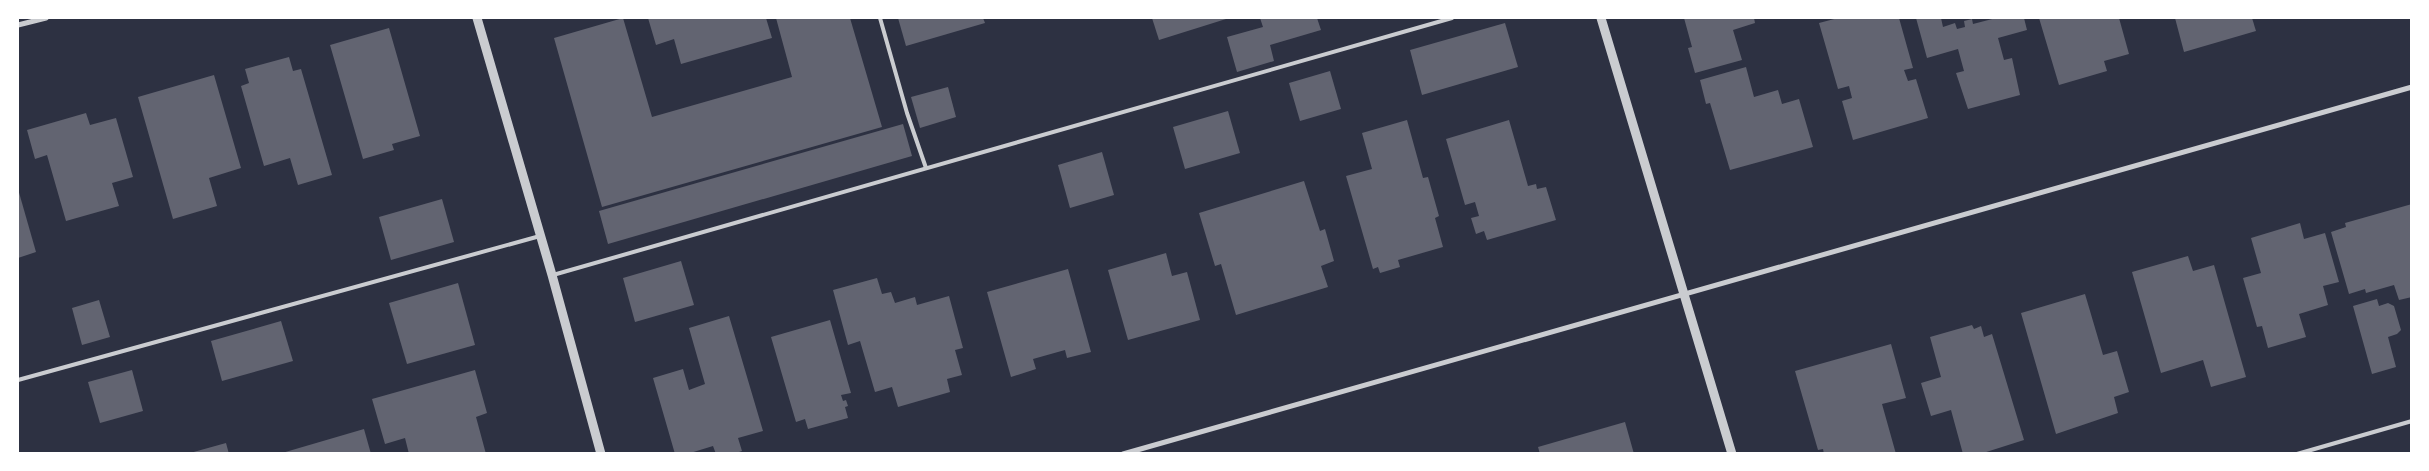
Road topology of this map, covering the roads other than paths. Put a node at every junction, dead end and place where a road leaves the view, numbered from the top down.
1 (46, 18) edge
2 (476, 18) edge
3 (880, 18) edge
4 (1452, 18) edge
5 (1601, 18) edge
6 (18, 25) edge
7 (2412, 87) edge
8 (926, 168) junction
9 (540, 236) junction
10 (552, 275) junction
11 (1684, 294) junction
12 (18, 380) edge
13 (2412, 421) edge
14 (601, 454) edge
15 (1123, 454) edge
16 (1732, 454) edge
17 (2297, 454) edge

1 - 6 street
2 - 9 street
3 - 8 lane
4 - 8 lane
5 - 11 street
7 - 11 street
8 - 10 lane
9 - 10 street
9 - 12 lane
10 - 14 street
11 - 15 street
11 - 16 street
13 - 17 lane

